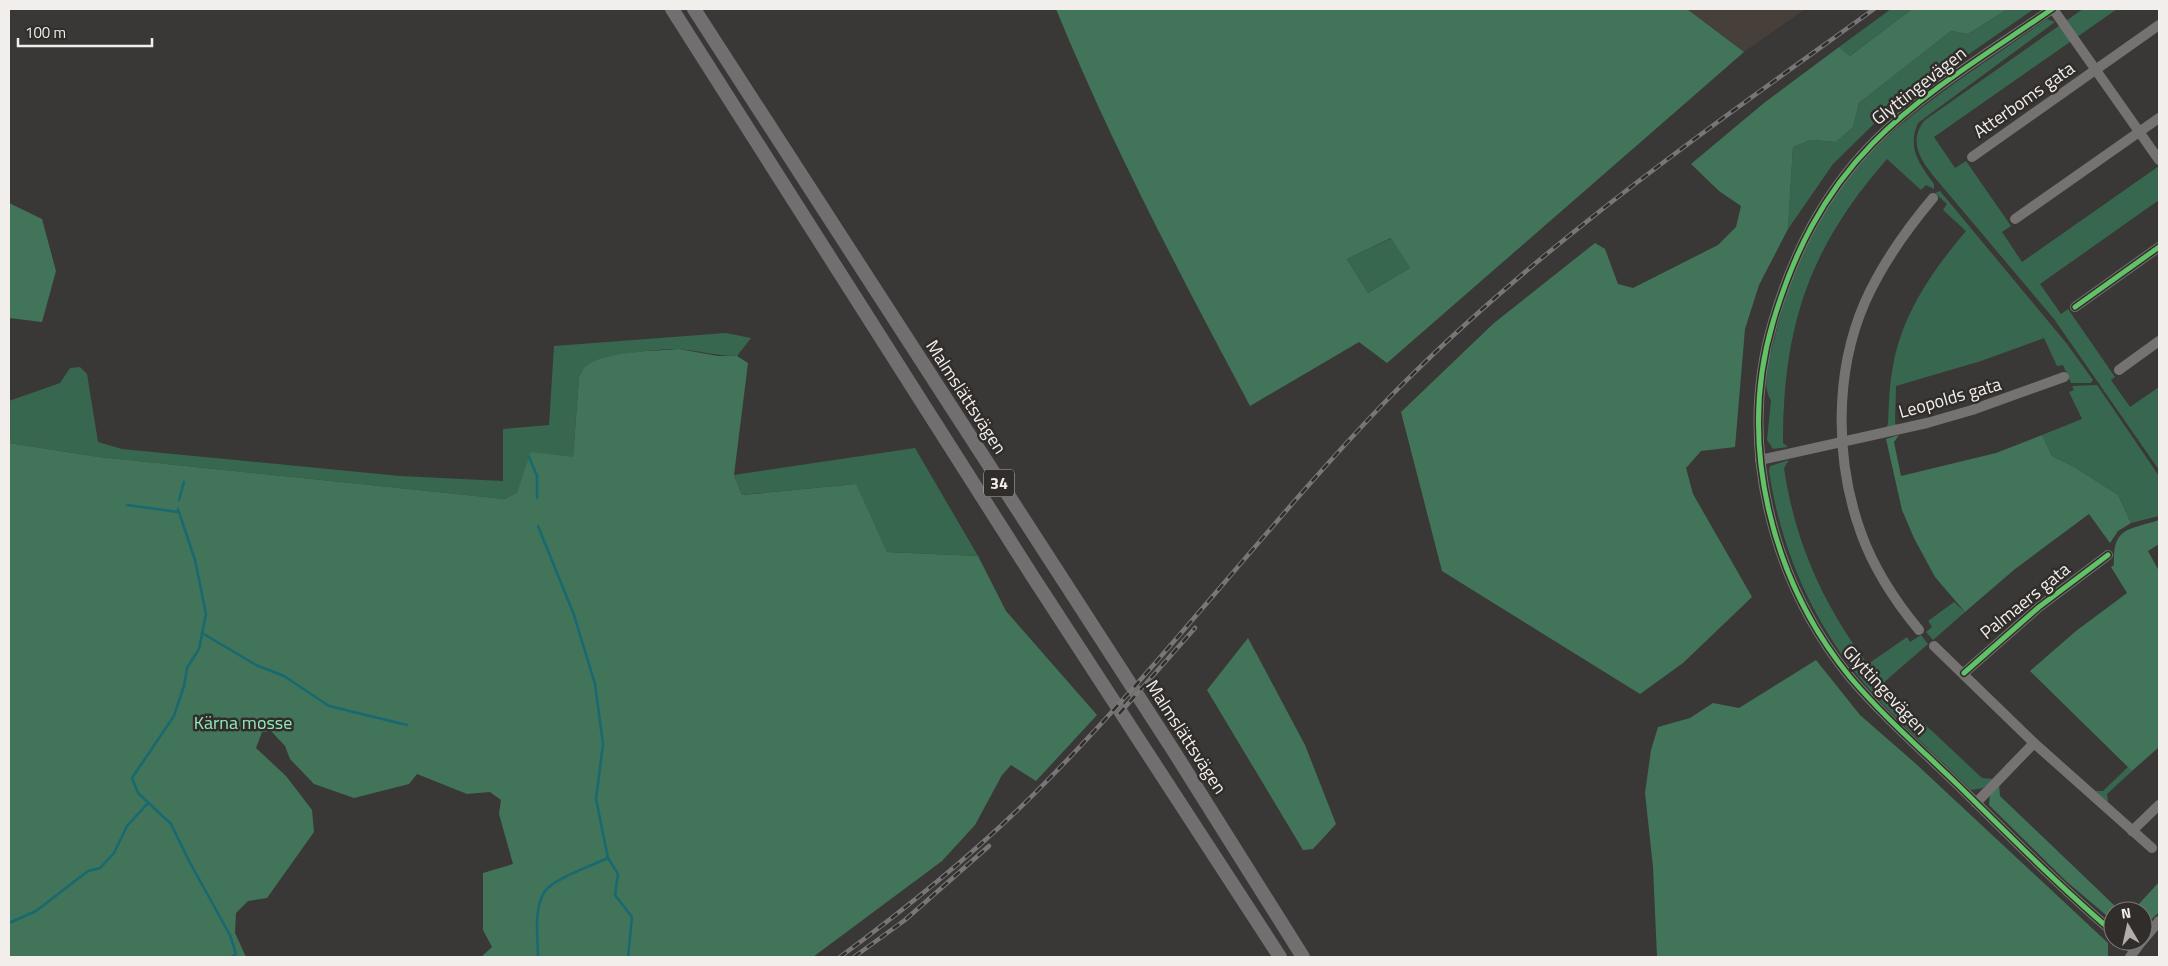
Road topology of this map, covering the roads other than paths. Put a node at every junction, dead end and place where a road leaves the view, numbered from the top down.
1 (672, 9) edge
2 (694, 9) edge
3 (2053, 9) edge
4 (2159, 25) edge
5 (2096, 69) junction
6 (2159, 118) edge
7 (2140, 132) junction
8 (1972, 158) dead end
9 (2159, 160) edge
10 (1934, 198) dead end
11 (2015, 218) dead end
12 (2159, 247) edge
13 (2075, 307) dead end
14 (2159, 341) edge
15 (2119, 370) dead end
16 (2064, 377) dead end
17 (1842, 442) junction
18 (1760, 460) junction
19 (2108, 555) dead end
20 (1919, 630) dead end
21 (1934, 646) dead end
22 (1964, 673) junction
23 (2034, 743) junction
24 (1976, 803) junction
25 (2159, 805) edge
26 (2132, 831) junction
27 (2152, 848) dead end
28 (2103, 923) edge
29 (1280, 957) edge
30 (1303, 957) edge

1 - 29 highway, 34
2 - 30 highway, Malmslättsvägen / 34
3 - 5 street, Atterboms gata
3 - 18 street, Glyttingevägen
4 - 5 street, Atterboms gata
5 - 7 street, Atterboms gata
5 - 8 street, Atterboms gata
6 - 7 street
7 - 9 street, Atterboms gata
7 - 11 street
10 - 17 street
12 - 13 street
14 - 15 street
16 - 17 street, Leopolds gata
17 - 18 street, Leopolds gata
17 - 20 street
18 - 24 street, Glyttingevägen
19 - 22 street, Palmaers gata
21 - 22 street
22 - 23 street
23 - 24 street
23 - 26 street
24 - 28 street, Glyttingevägen
25 - 26 street
26 - 27 street

